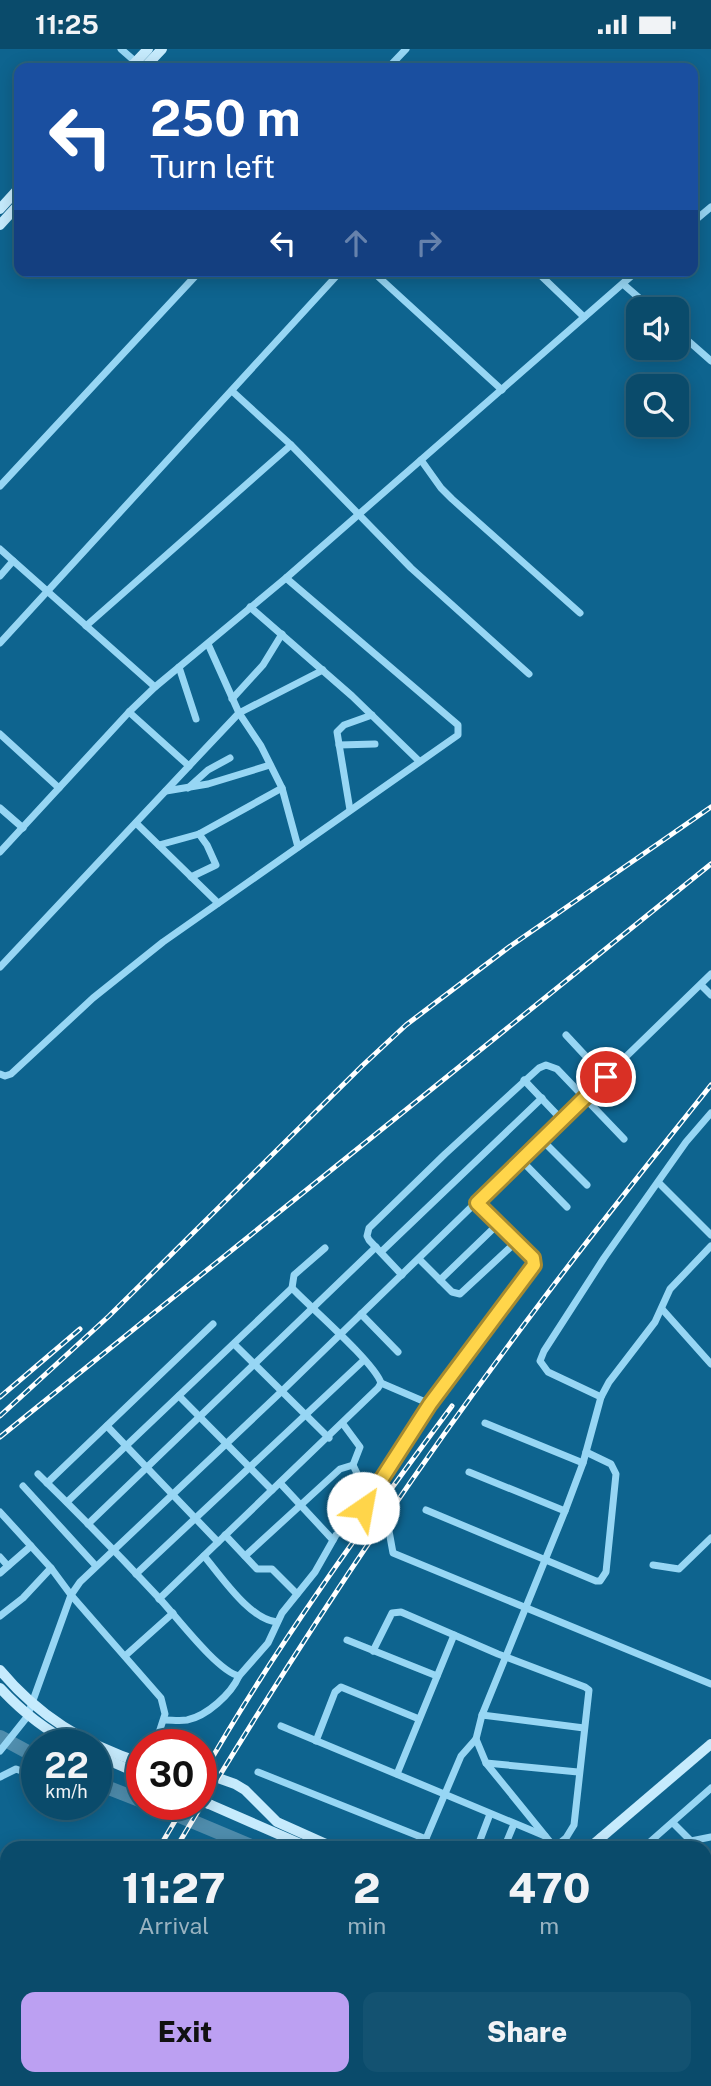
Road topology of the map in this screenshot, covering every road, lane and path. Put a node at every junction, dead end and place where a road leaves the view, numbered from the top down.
1 (121, 49) edge
2 (162, 49) edge
3 (406, 49) edge
4 (134, 63) edge
5 (143, 63) edge
6 (393, 63) edge
7 (14, 194) edge
8 (0, 209) edge
9 (14, 210) edge
10 (0, 225) edge
11 (194, 277) edge
12 (336, 277) edge
13 (379, 277) edge
14 (542, 277) edge
15 (631, 277) edge
16 (623, 284) junction
17 (638, 297) edge
18 (584, 317) junction
19 (689, 342) edge
20 (711, 361) edge
21 (502, 390) junction
22 (232, 391) junction
23 (291, 445) junction
24 (421, 460) junction
25 (0, 486) edge
26 (360, 513) junction
27 (0, 549) edge
28 (13, 561) junction
29 (0, 576) edge
30 (286, 578) junction
31 (49, 592) junction
32 (250, 607) junction
33 (580, 613) dead end
34 (86, 626) junction
35 (282, 635) junction
36 (0, 643) edge
37 (208, 643) junction
38 (180, 667) junction
39 (323, 670) junction
40 (529, 674) dead end
41 (155, 687) junction
42 (232, 699) junction
43 (129, 712) junction
44 (239, 713) junction
45 (372, 715) junction
46 (196, 719) dead end
47 (0, 734) edge
48 (375, 744) dead end
49 (339, 745) junction
50 (230, 758) dead end
51 (419, 761) junction
52 (270, 765) junction
53 (188, 766) junction
54 (59, 787) junction
55 (282, 788) junction
56 (188, 789) junction
57 (165, 792) junction
58 (0, 808) edge
59 (350, 810) junction
60 (135, 823) junction
61 (23, 828) junction
62 (199, 834) junction
63 (159, 845) junction
64 (298, 847) junction
65 (0, 852) edge
66 (191, 877) junction
67 (218, 903) junction
68 (0, 967) edge
69 (711, 974) edge
70 (701, 985) junction
71 (711, 995) edge
72 (566, 1035) dead end
73 (0, 1074) edge
74 (606, 1077) junction
75 (524, 1080) junction
76 (586, 1097) junction
77 (542, 1098) junction
78 (711, 1113) edge
79 (562, 1120) junction
80 (624, 1139) dead end
81 (542, 1140) junction
82 (521, 1160) junction
83 (659, 1183) junction
84 (587, 1185) dead end
85 (477, 1203) junction
86 (567, 1207) dead end
87 (498, 1224) junction
88 (711, 1235) edge
89 (516, 1242) junction
90 (325, 1248) dead end
91 (710, 1248) edge
92 (378, 1250) junction
93 (419, 1259) junction
94 (402, 1275) junction
95 (440, 1280) junction
96 (292, 1288) junction
97 (313, 1309) junction
98 (663, 1309) junction
99 (361, 1314) junction
100 (213, 1324) dead end
101 (339, 1335) junction
102 (234, 1344) junction
103 (398, 1352) dead end
104 (364, 1360) junction
105 (254, 1364) junction
106 (711, 1364) edge
107 (381, 1383) junction
108 (282, 1391) junction
109 (179, 1397) junction
110 (601, 1397) junction
111 (430, 1404) junction
112 (306, 1415) junction
113 (199, 1416) junction
114 (485, 1423) dead end
115 (343, 1424) junction
116 (107, 1426) junction
117 (329, 1438) junction
118 (226, 1443) junction
119 (126, 1446) junction
120 (586, 1452) junction
121 (583, 1463) junction
122 (353, 1465) junction
123 (249, 1467) junction
124 (147, 1468) junction
125 (469, 1472) dead end
126 (38, 1474) dead end
127 (47, 1483) junction
128 (280, 1483) junction
129 (23, 1486) dead end
130 (272, 1490) junction
131 (172, 1495) junction
132 (67, 1502) junction
133 (300, 1504) junction
134 (365, 1510) junction
135 (426, 1510) dead end
136 (565, 1511) junction
137 (0, 1512) edge
138 (195, 1519) junction
139 (88, 1524) junction
140 (386, 1528) dead end
141 (225, 1535) junction
142 (711, 1538) edge
143 (333, 1540) junction
144 (218, 1542) junction
145 (31, 1546) junction
146 (113, 1550) junction
147 (204, 1556) junction
148 (245, 1556) junction
149 (0, 1557) edge
150 (545, 1559) junction
151 (653, 1565) dead end
152 (8, 1566) junction
153 (96, 1566) junction
154 (51, 1568) junction
155 (0, 1573) edge
156 (136, 1574) junction
157 (297, 1594) junction
158 (71, 1595) junction
159 (159, 1598) junction
160 (526, 1607) junction
161 (173, 1613) junction
162 (0, 1616) edge
163 (277, 1622) junction
164 (454, 1635) junction
165 (347, 1640) dead end
166 (373, 1651) junction
167 (125, 1656) junction
168 (506, 1656) junction
169 (0, 1670) edge
170 (437, 1676) junction
171 (239, 1677) junction
172 (711, 1684) edge
173 (0, 1688) edge
174 (32, 1706) junction
175 (482, 1715) junction
176 (419, 1719) junction
177 (164, 1720) junction
178 (281, 1726) dead end
179 (584, 1728) junction
180 (45, 1729) edge
181 (161, 1729) edge
182 (475, 1739) junction
183 (316, 1741) junction
184 (711, 1744) edge
185 (0, 1751) edge
186 (126, 1756) edge
187 (486, 1763) junction
188 (21, 1771) edge
189 (258, 1772) dead end
190 (578, 1772) junction
191 (397, 1775) junction
192 (0, 1777) edge
193 (217, 1778) edge
194 (711, 1788) edge
195 (444, 1794) junction
196 (217, 1808) edge
197 (490, 1814) junction
198 (673, 1822) junction
199 (514, 1824) junction
200 (545, 1836) junction
201 (600, 1837) junction
202 (711, 1837) edge
203 (426, 1839) joint
204 (294, 1841) edge
205 (319, 1841) edge
206 (480, 1841) edge
207 (507, 1841) edge
208 (549, 1841) edge
209 (564, 1841) edge
210 (596, 1841) edge
211 (604, 1841) edge
212 (651, 1841) edge

1 - 4 street
2 - 5 street
3 - 6 street
7 - 8 street
9 - 10 street
11 - 25 street
12 - 22 street
13 - 21 street
14 - 18 street
15 - 16 street
16 - 17 street
16 - 18 street
18 - 21 street
19 - 20 street
21 - 24 street
22 - 23 street
22 - 31 street
23 - 26 street
23 - 34 street
24 - 26 street
24 - 33 street
26 - 30 street
26 - 40 street
27 - 28 street
28 - 29 street
28 - 31 street
30 - 32 street
30 - 51 street
31 - 34 street
31 - 36 street
32 - 35 street
32 - 37 street
34 - 41 street
35 - 39 street
35 - 42 street
37 - 38 street
37 - 42 street
38 - 41 street
38 - 46 street
39 - 44 street
39 - 45 street
41 - 43 street
42 - 44 street
43 - 53 street
43 - 54 street
44 - 52 street
44 - 53 street
45 - 49 street
45 - 51 street
47 - 54 street
48 - 49 street
49 - 59 street
50 - 56 street
51 - 59 street
52 - 55 street
52 - 56 street
53 - 57 street
54 - 61 street
55 - 62 street
55 - 64 street
56 - 57 street
57 - 60 street
58 - 61 street
59 - 64 street
60 - 63 street
60 - 68 street
61 - 65 street
62 - 63 street
62 - 66 street
63 - 66 street
64 - 67 street
66 - 67 street
67 - 73 street
69 - 70 street
70 - 71 street
70 - 74 street
72 - 74 street
74 - 76 street
75 - 76 street
75 - 77 street
75 - 92 street
76 - 79 street
76 - 80 street
77 - 79 street
77 - 92 street
78 - 83 street
79 - 81 street
81 - 82 street
81 - 84 street
82 - 85 street
82 - 86 street
83 - 88 street
83 - 110 street
85 - 87 street
85 - 93 street
87 - 89 street
87 - 95 street
89 - 95 street
89 - 111 street
90 - 96 street
91 - 98 street
92 - 94 street
92 - 97 street
93 - 94 street
93 - 95 street
94 - 99 street
96 - 97 street
96 - 102 street
97 - 101 street
97 - 105 street
98 - 106 street
98 - 110 street
99 - 101 street
99 - 103 street
100 - 116 street
101 - 104 street
101 - 108 street
102 - 105 street
102 - 109 street
104 - 107 street
104 - 112 street
105 - 108 street
105 - 113 street
107 - 111 street
107 - 115 street
108 - 112 street
108 - 118 street
109 - 113 street
109 - 119 street
110 - 120 street
111 - 134 street
112 - 117 street
112 - 123 street
113 - 118 street
113 - 124 street
114 - 121 street
115 - 117 street
115 - 122 street
116 - 119 street
116 - 127 street
117 - 128 street
118 - 123 street
118 - 131 street
119 - 124 street
119 - 132 street
120 - 121 street
120 - 150 street
121 - 136 street
122 - 133 street
122 - 134 street
123 - 130 street
123 - 138 street
124 - 131 street
124 - 139 street
125 - 136 street
126 - 127 street
127 - 132 street
128 - 130 street
128 - 133 street
129 - 153 street
130 - 141 street
131 - 138 street
131 - 146 street
132 - 139 street
133 - 143 street
133 - 148 street
134 - 143 street
135 - 150 street
136 - 150 street
137 - 145 street
138 - 144 street
138 - 156 street
139 - 146 street
140 - 160 street
141 - 144 street
141 - 148 street
142 - 151 street
143 - 157 street
144 - 147 street
145 - 152 street
145 - 154 street
146 - 153 street
146 - 156 street
147 - 159 street
147 - 163 street
148 - 157 street
149 - 152 street
150 - 160 street
152 - 155 street
153 - 158 street
154 - 158 street
154 - 162 street
156 - 159 street
157 - 163 street
158 - 167 street
158 - 174 street
159 - 161 street
160 - 168 street
160 - 172 street
161 - 167 street
161 - 171 street
163 - 171 street
164 - 166 street
164 - 168 street
164 - 170 street
165 - 166 street
166 - 170 street
167 - 177 street
168 - 175 street
168 - 179 street
169 - 174 street
170 - 176 street
171 - 177 street
173 - 180 street, bridge
174 - 185 street
174 - 186 street
175 - 179 street
175 - 182 street
176 - 183 street
176 - 191 street
177 - 181 street
178 - 183 street
179 - 190 street
182 - 187 street
182 - 195 street
183 - 191 street
184 - 201 street
187 - 190 street
187 - 200 street
188 - 192 street
189 - 203 street
190 - 209 street
191 - 195 street
193 - 205 street
194 - 198 street
195 - 197 street
195 - 203 street
196 - 204 street
197 - 199 street
197 - 206 street
198 - 202 street
198 - 212 street
199 - 200 street
199 - 207 street
200 - 208 street
201 - 210 street
201 - 211 street

